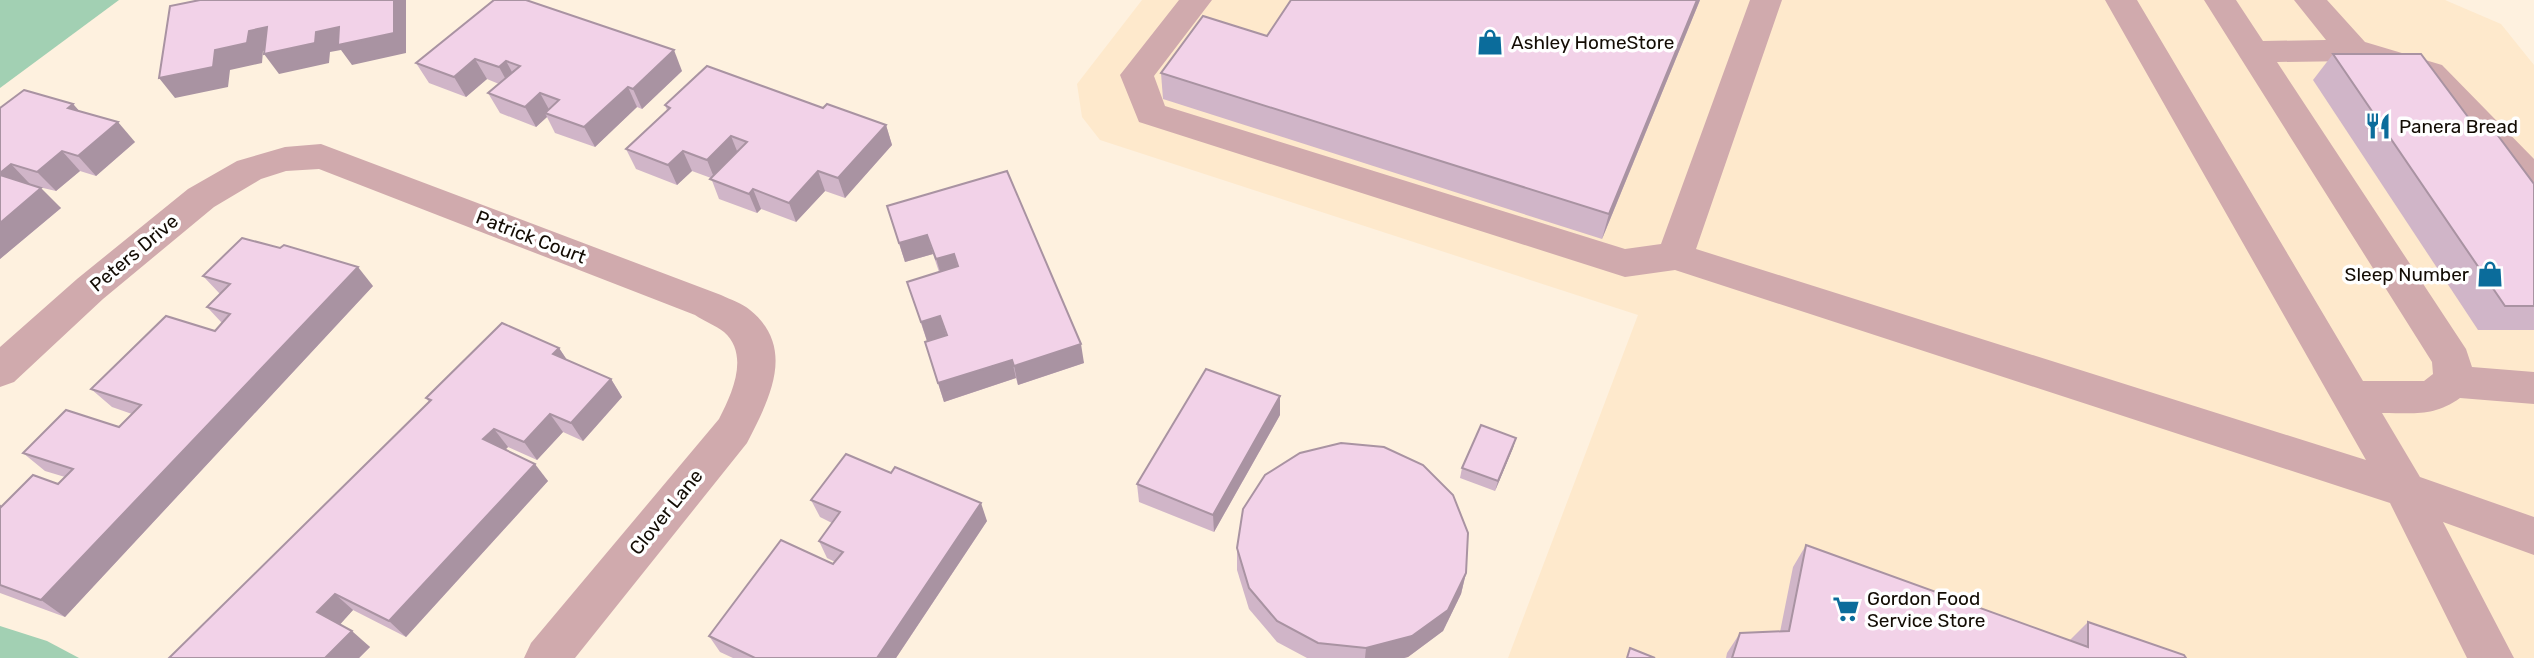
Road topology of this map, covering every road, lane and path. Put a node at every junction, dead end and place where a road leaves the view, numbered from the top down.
1 (1196, 0) edge
2 (1766, 0) edge
3 (2122, 0) edge
4 (2220, 0) edge
5 (2310, 0) edge
6 (2353, 50) junction
7 (2253, 52) junction
8 (285, 159) joint
9 (2534, 181) edge
10 (1675, 256) junction
11 (757, 353) joint
12 (0, 371) edge
13 (2453, 381) junction
14 (2534, 388) edge
15 (2351, 397) junction
16 (2405, 490) junction
17 (2534, 536) edge
18 (547, 658) edge
19 (2491, 658) edge

1 - 10 street
2 - 10 street
3 - 15 street
4 - 7 street
5 - 6 street
6 - 7 street
6 - 9 street
7 - 13 street
8 - 11 street, Patrick Court
8 - 12 street, Peters Drive
10 - 16 street
11 - 18 street, Clover Lane
13 - 14 street
13 - 15 street
15 - 16 street
16 - 17 street
16 - 19 street

